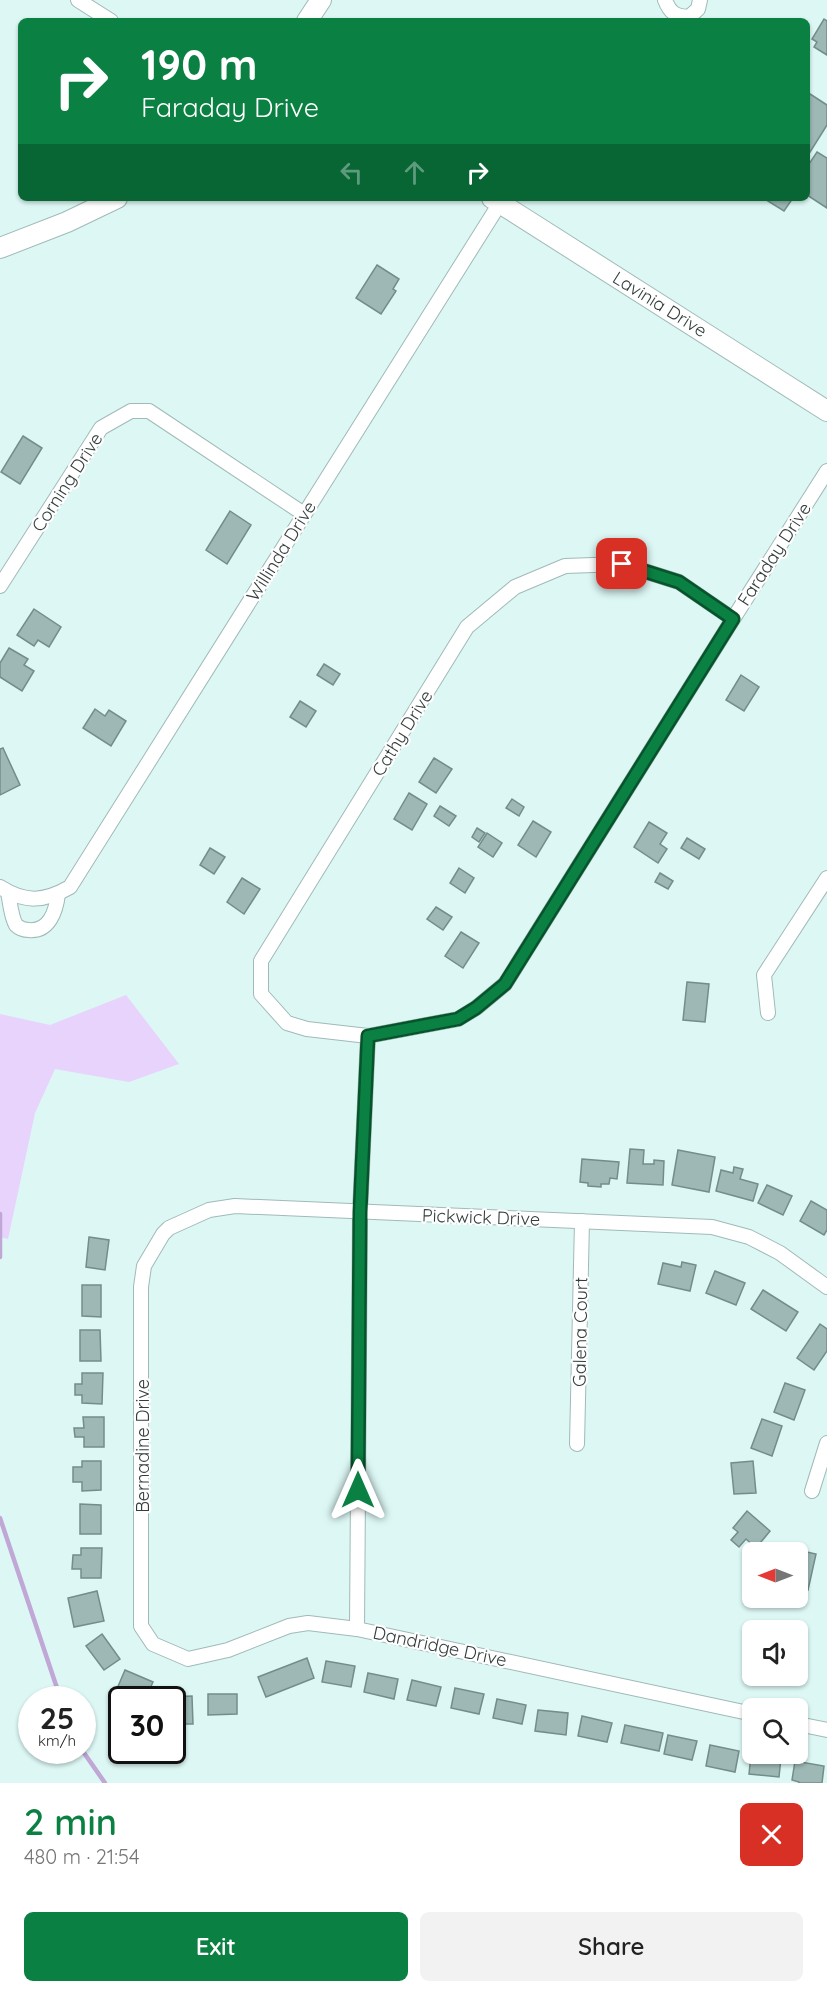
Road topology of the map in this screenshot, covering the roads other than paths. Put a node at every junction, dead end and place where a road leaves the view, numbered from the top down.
1 (78, 0) edge
2 (321, 0) edge
3 (664, 0) edge
4 (700, 0) edge
5 (106, 18) edge
6 (309, 18) edge
7 (111, 201) edge
8 (495, 201) edge
9 (498, 201) edge
10 (0, 248) edge
11 (827, 411) edge
12 (827, 471) edge
13 (304, 514) junction
14 (0, 586) edge
15 (733, 619) junction
16 (827, 878) edge
17 (4, 890) edge
18 (58, 894) junction
19 (768, 1013) dead end
20 (368, 1036) junction
21 (360, 1212) junction
22 (582, 1221) junction
23 (144, 1266) joint
24 (827, 1287) edge
25 (827, 1443) edge
26 (577, 1444) dead end
27 (812, 1491) dead end
28 (141, 1626) joint
29 (357, 1629) junction
30 (742, 1712) edge
31 (808, 1726) edge
32 (827, 1730) edge

1 - 5 street
2 - 6 street
3 - 4 street
7 - 10 street
8 - 13 street, Willinda Drive
9 - 11 street, Lavinia Drive
12 - 15 street, Faraday Drive
13 - 14 street, Corning Drive
13 - 18 street, Willinda Drive
15 - 20 street, Faraday Drive
15 - 20 street, Cathy Drive
16 - 19 street
17 - 18 street
17 - 18 street, Willinda Drive
20 - 21 street
21 - 22 street, Pickwick Drive
21 - 23 street, Pickwick Drive
21 - 29 street
22 - 24 street, Pickwick Drive
22 - 26 street, Galena Court
23 - 28 street, Bernadine Drive
25 - 27 street
28 - 29 street, Dandridge Drive
29 - 30 street, Dandridge Drive
31 - 32 street

